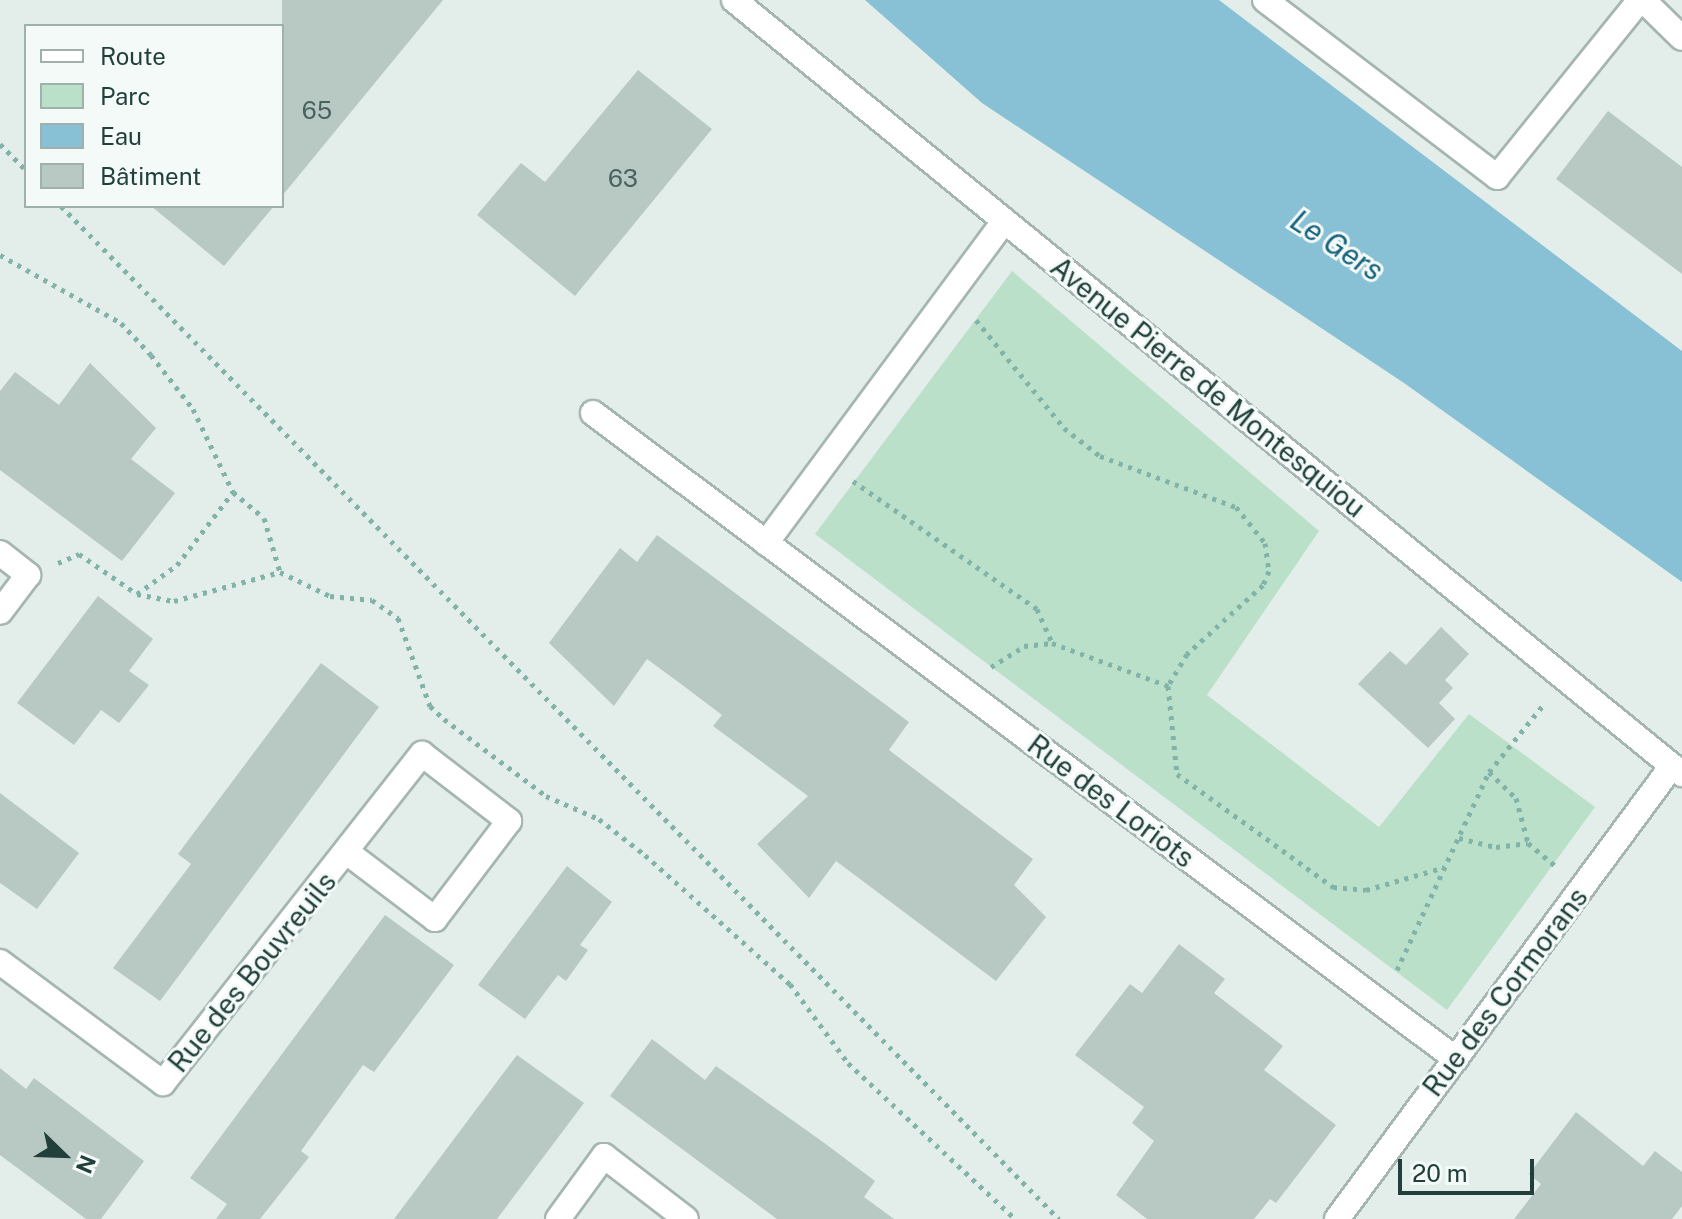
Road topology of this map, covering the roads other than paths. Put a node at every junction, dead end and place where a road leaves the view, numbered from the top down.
1 (734, 0) edge
2 (1265, 0) edge
3 (1642, 0) edge
4 (1682, 38) edge
5 (1004, 221) junction
6 (593, 413) dead end
7 (766, 543) junction
8 (0, 553) edge
9 (0, 612) edge
10 (1679, 764) edge
11 (348, 853) junction
12 (0, 962) edge
13 (1456, 1059) junction
14 (1339, 1218) edge
15 (558, 1219) edge
16 (686, 1219) edge

1 - 5 street, Avenue Pierre de Montesquiou
2 - 3 street
3 - 4 street
5 - 7 street
5 - 10 street, Avenue Pierre de Montesquiou
6 - 7 street, Rue des Loriots
7 - 13 street, Rue des Loriots
8 - 9 street
10 - 13 street, Rue des Cormorans
11 - 11 street, Rue des Bouvreuils
11 - 12 street, Rue des Bouvreuils
13 - 14 street, Rue des Cormorans
15 - 16 street

